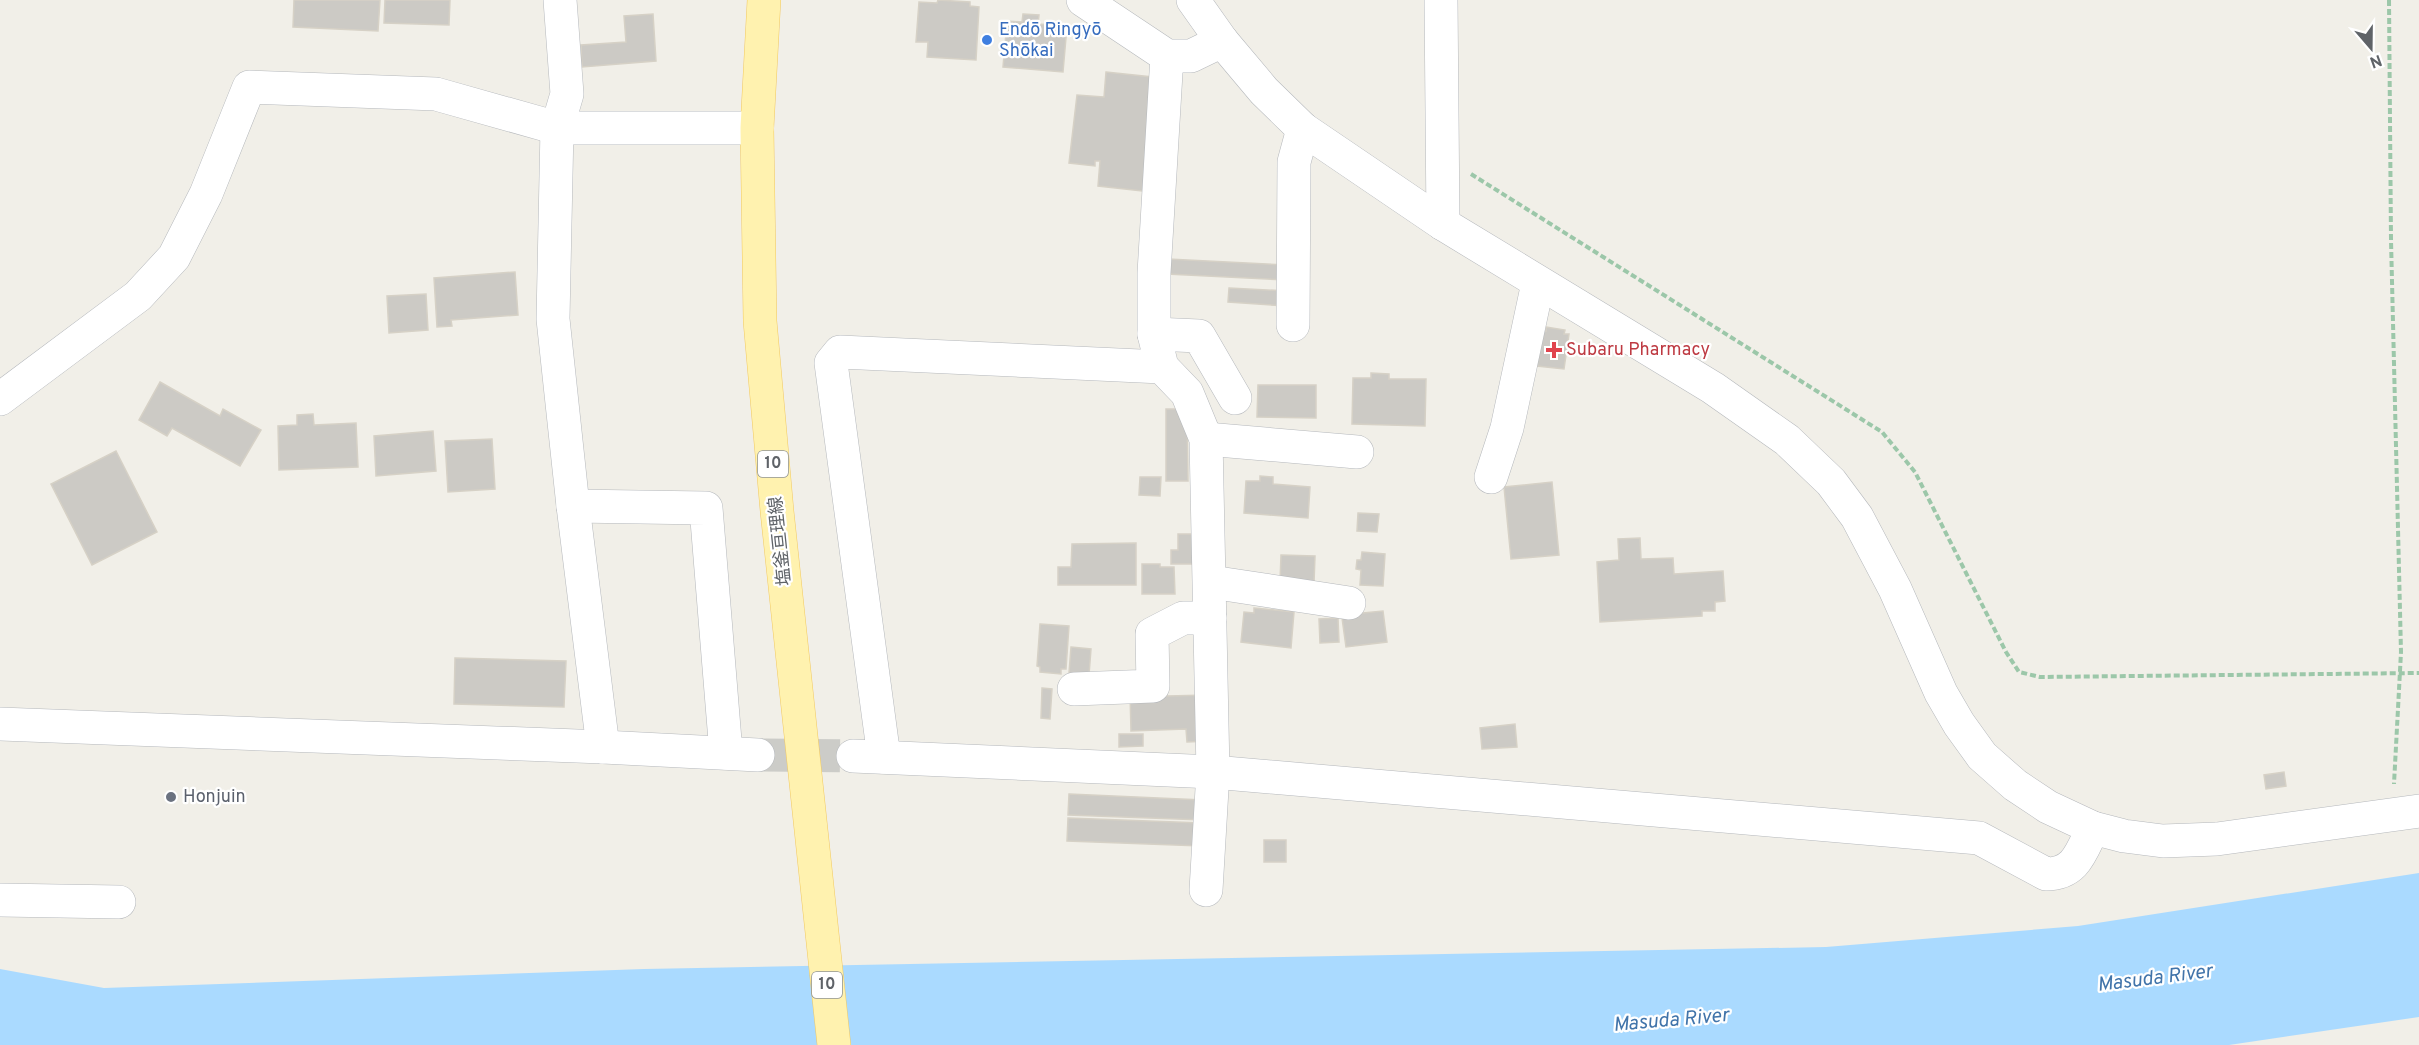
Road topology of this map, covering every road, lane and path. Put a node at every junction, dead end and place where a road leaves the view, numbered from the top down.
1 (560, 0) edge
2 (764, 0) edge
3 (1083, 0) edge
4 (1193, 0) edge
5 (1440, 0) edge
6 (2389, 0) edge
7 (1222, 41) junction
8 (1167, 56) junction
9 (557, 128) junction
10 (757, 128) junction
11 (1304, 129) junction
12 (1442, 156) junction
13 (1443, 224) junction
14 (1538, 283) junction
15 (1293, 325) dead end
16 (1154, 334) junction
17 (1162, 367) junction
18 (1235, 398) dead end
19 (1, 402) edge
20 (1206, 439) junction
21 (1357, 452) dead end
22 (1491, 477) dead end
23 (573, 506) junction
24 (1211, 582) junction
25 (1349, 603) dead end
26 (1210, 618) junction
27 (2400, 673) junction
28 (2419, 673) edge
29 (1074, 689) dead end
30 (0, 724) edge
31 (603, 747) junction
32 (1213, 772) junction
33 (2406, 813) edge
34 (2093, 828) junction
35 (1206, 890) dead end
36 (0, 900) edge
37 (119, 902) dead end
38 (834, 1045) edge

1 - 9 street
2 - 10 main road, 塩釜亘理線 / 10
3 - 8 street
4 - 7 street
5 - 12 street
6 - 27 path
7 - 8 street
7 - 11 street
8 - 16 street
9 - 10 street
9 - 19 street
9 - 23 street
10 - 38 main road, 塩釜亘理線 / 10
11 - 13 street
11 - 15 street
12 - 13 street
12 - 27 path
13 - 14 street
14 - 22 street
14 - 34 street
16 - 17 street
16 - 18 street
17 - 20 street
17 - 32 street
20 - 21 street
20 - 24 street
23 - 31 street
23 - 31 street
24 - 25 street
24 - 26 street
26 - 29 street
26 - 32 street
27 - 28 path
27 - 33 path
30 - 31 street
32 - 34 street
32 - 35 street
33 - 34 street
36 - 37 street

